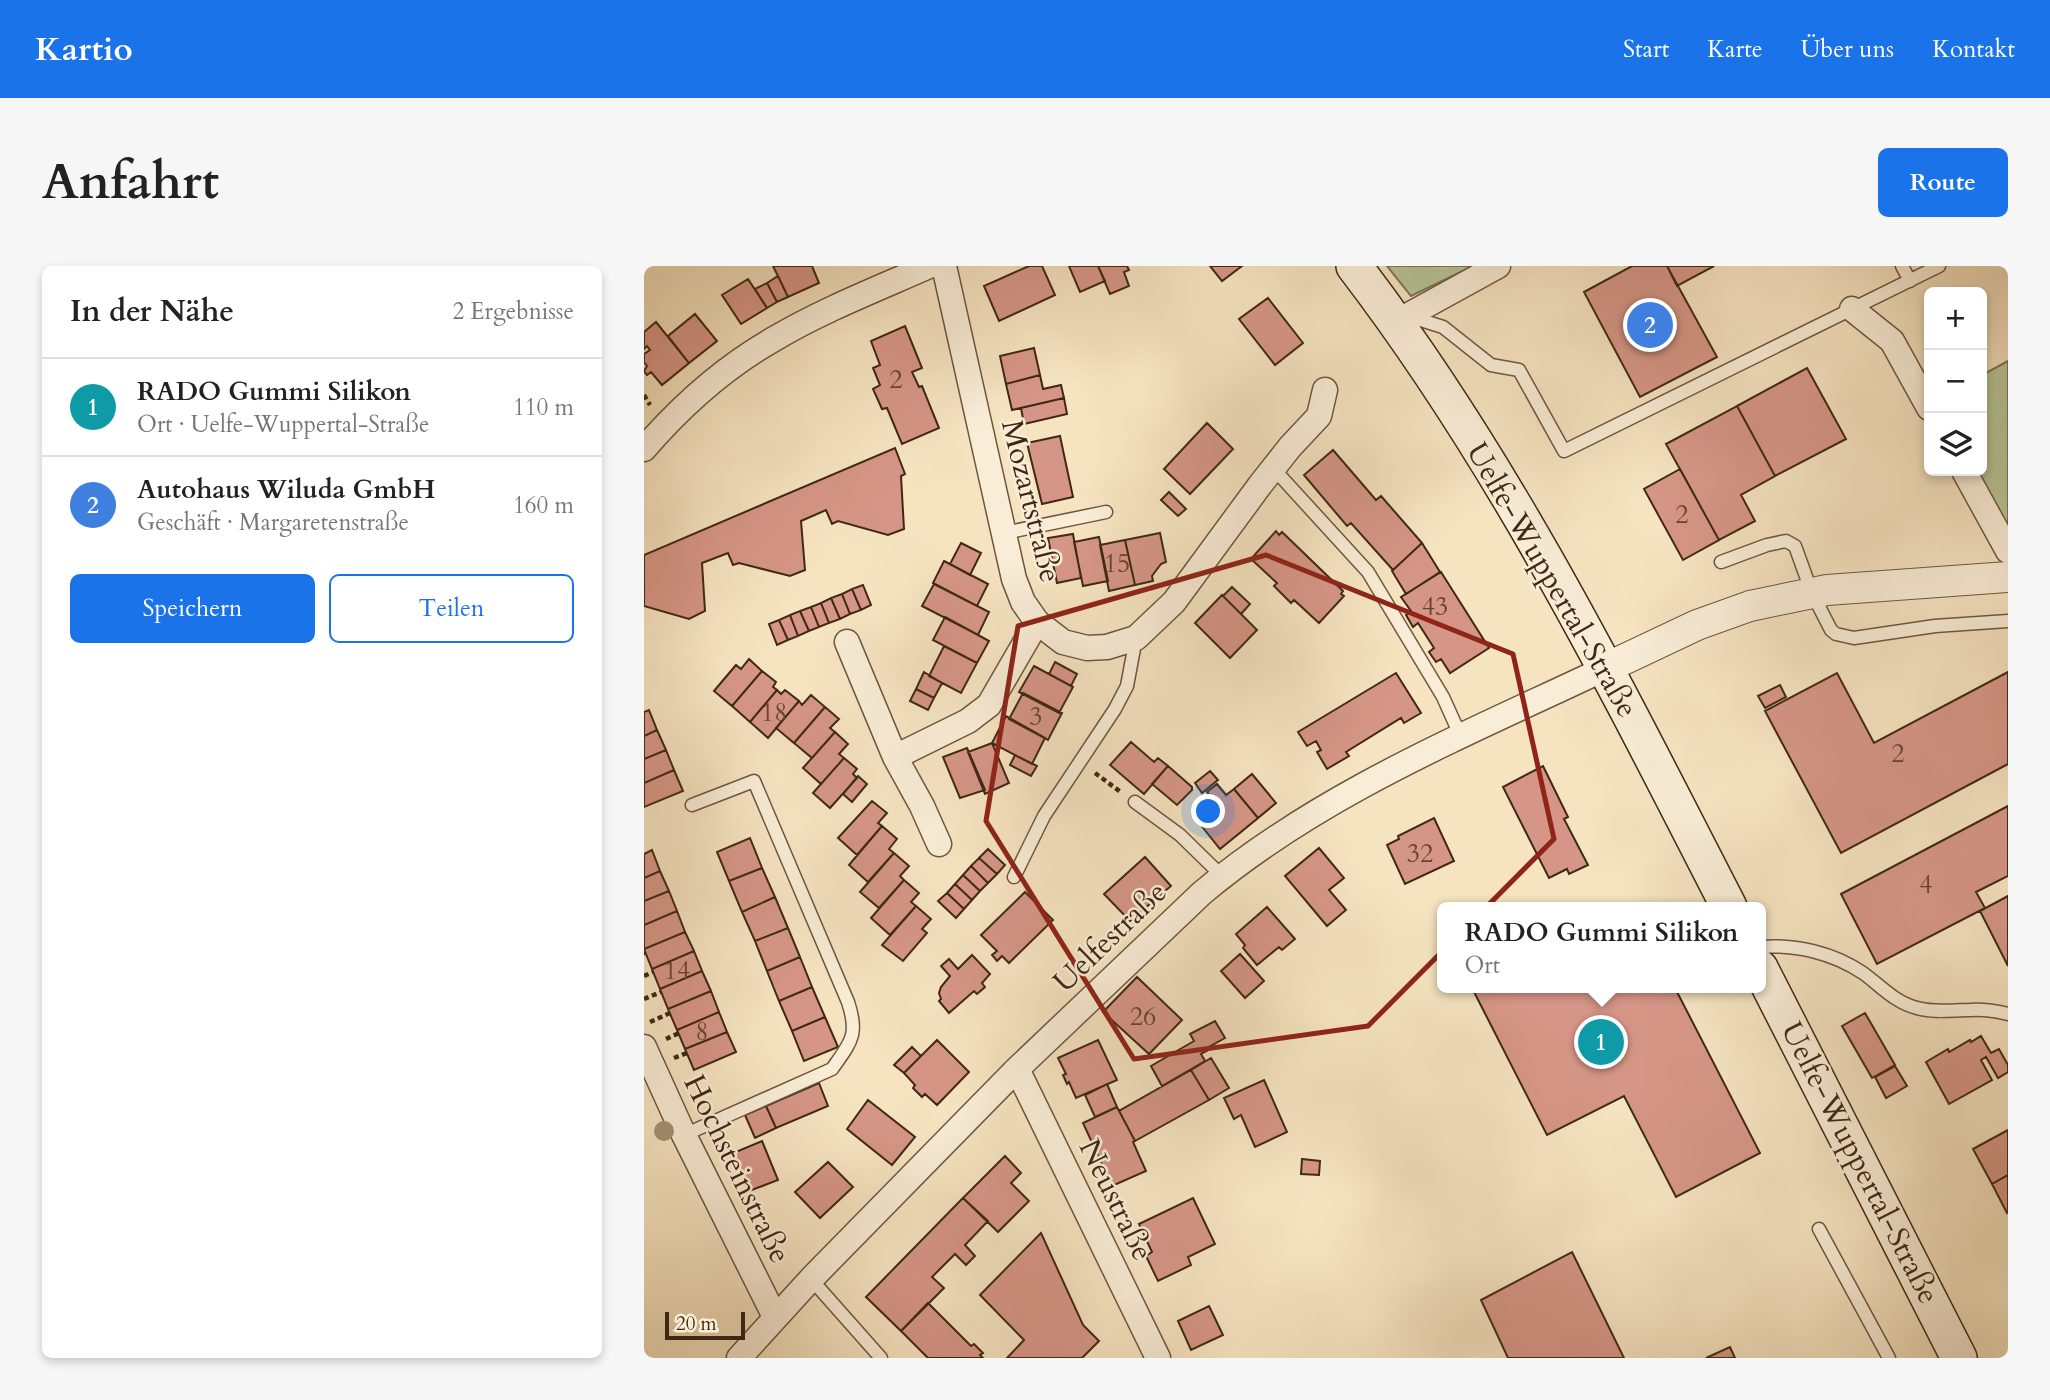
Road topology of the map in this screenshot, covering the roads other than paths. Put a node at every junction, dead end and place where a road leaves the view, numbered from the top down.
1 (929, 266) edge
2 (944, 266) edge
3 (1354, 266) edge
4 (1498, 266) edge
5 (1902, 266) edge
6 (1939, 266) edge
7 (1910, 281) junction
8 (1852, 309) junction
9 (1402, 319) junction
10 (1325, 390) dead end
11 (1924, 399) edge
12 (644, 449) edge
13 (1273, 468) junction
14 (1967, 476) edge
15 (1106, 512) dead end
16 (1004, 533) junction
17 (2008, 551) edge
18 (1721, 562) dead end
19 (2008, 577) edge
20 (1812, 593) junction
21 (2008, 621) edge
22 (1037, 622) junction
23 (1136, 638) junction
24 (847, 642) dead end
25 (1605, 668) junction
26 (1461, 737) junction
27 (895, 757) junction
28 (1135, 802) road end
29 (692, 805) dead end
30 (939, 844) dead end
31 (1222, 876) junction
32 (1014, 877) dead end
33 (1726, 902) edge
34 (1766, 947) edge
35 (1766, 980) edge
36 (2008, 1014) edge
37 (644, 1047) edge
38 (1017, 1069) junction
39 (650, 1077) edge
40 (684, 1135) junction
41 (1819, 1228) dead end
42 (811, 1279) junction
43 (775, 1317) junction
44 (739, 1358) edge
45 (881, 1358) edge
46 (1158, 1358) edge
47 (1889, 1358) edge
48 (1959, 1358) edge

1 - 12 street
2 - 16 street, Mozartstraße
3 - 9 main road, Uelfe-Wuppertal-Straße
4 - 9 street
5 - 7 lane
6 - 7 lane
7 - 8 lane
8 - 9 lane
8 - 11 street
9 - 25 main road, Uelfe-Wuppertal-Straße
10 - 13 street, Mozartstraße
13 - 23 street, Mozartstraße
13 - 26 lane
14 - 17 street
15 - 16 lane
16 - 22 street, Mozartstraße
18 - 20 lane
19 - 20 street
20 - 21 lane
20 - 25 street
22 - 23 street, Mozartstraße
22 - 27 street
23 - 32 lane
24 - 27 street
25 - 26 street, Uelfestraße
25 - 33 main road, Uelfe-Wuppertal-Straße
26 - 31 street, Uelfestraße
27 - 30 street
28 - 31 lane
29 - 40 lane
31 - 38 street, Uelfestraße
34 - 36 lane
35 - 48 main road, Uelfe-Wuppertal-Straße
37 - 39 street, Hochsteinstraße
38 - 42 street, Uelfestraße
38 - 46 street, Neustraße
39 - 40 street, Hochsteinstraße
40 - 43 street, Hochsteinstraße
41 - 47 lane
42 - 43 street, Uelfestraße
42 - 45 lane
43 - 44 street, Uelfestraße

